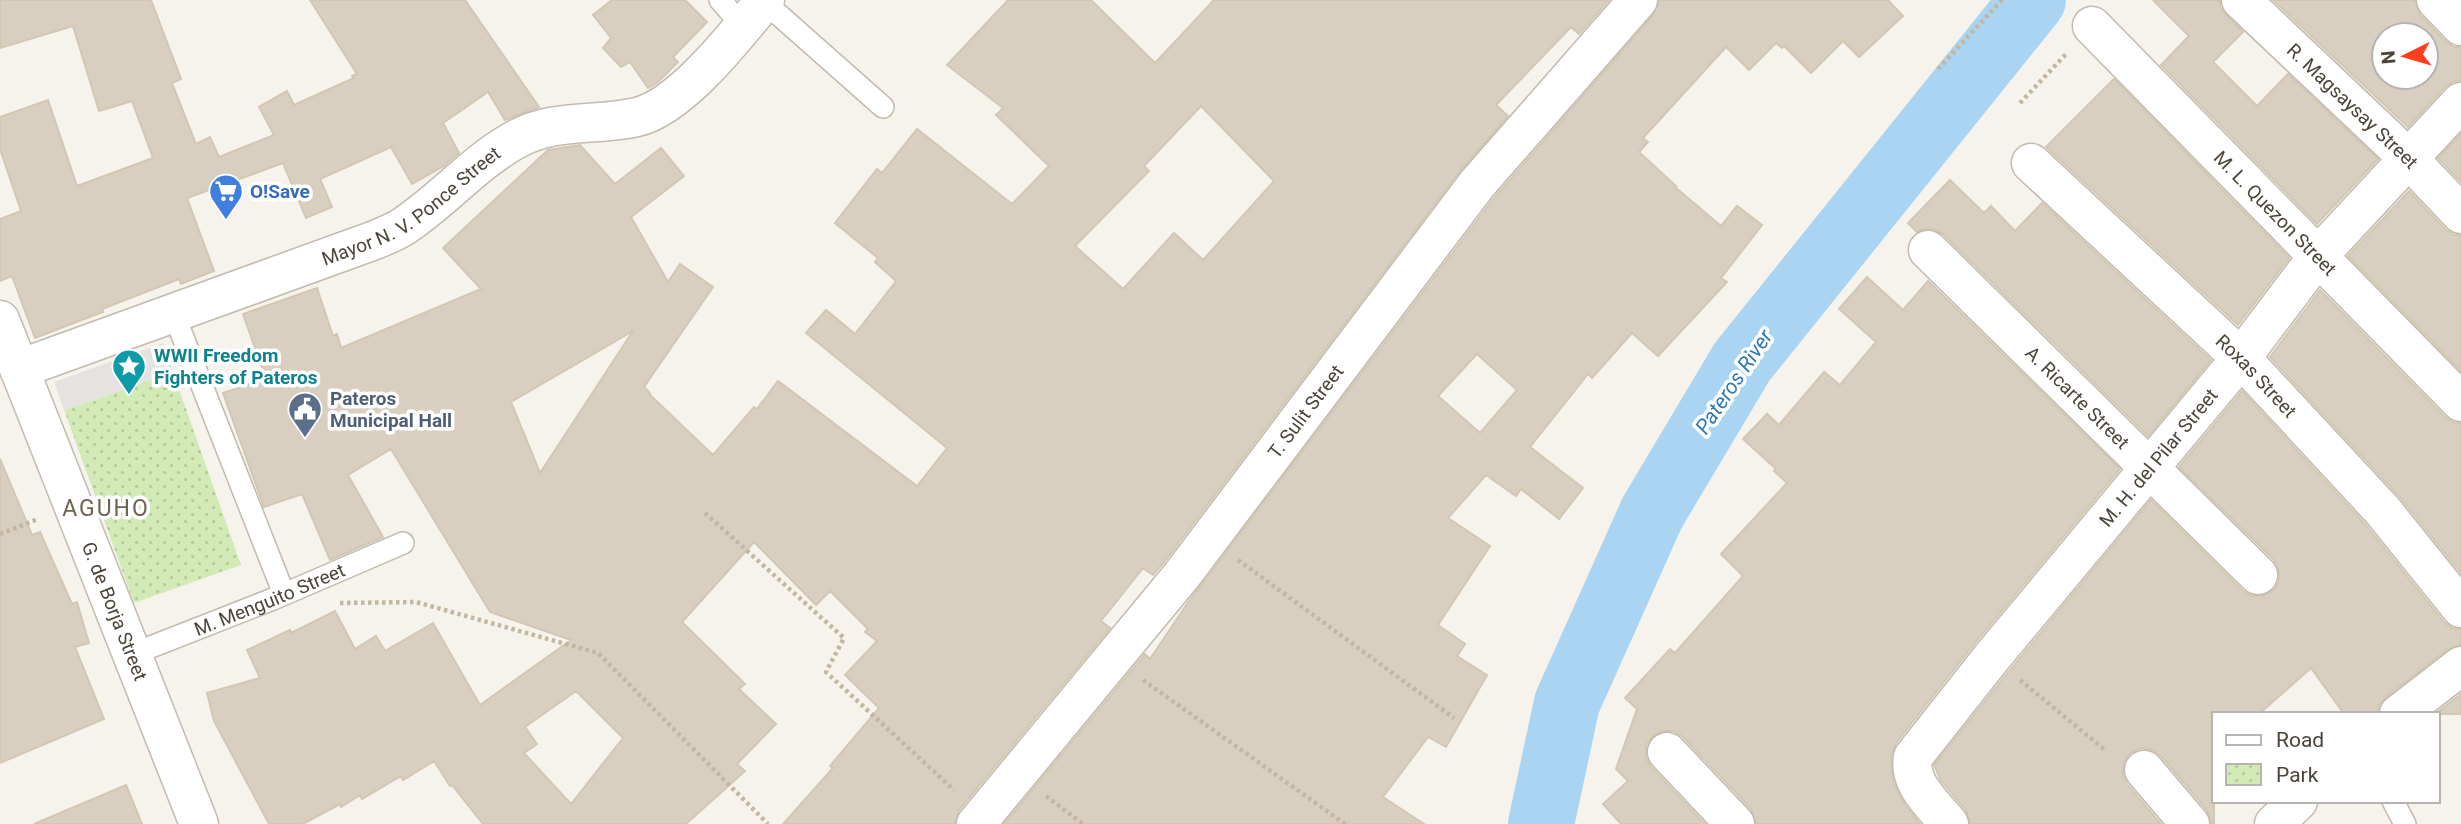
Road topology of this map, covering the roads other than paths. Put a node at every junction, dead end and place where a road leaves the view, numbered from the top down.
1 (1638, 0) edge
2 (2241, 0) edge
3 (2436, 0) edge
4 (748, 7) edge
5 (2092, 26) dead end
6 (2461, 26) edge
7 (2461, 102) edge
8 (883, 107) dead end
9 (2408, 158) junction
10 (2031, 163) dead end
11 (2461, 214) edge
12 (1928, 250) dead end
13 (2318, 256) junction
14 (173, 312) junction
15 (1, 326) edge
16 (2241, 358) junction
17 (19, 369) junction
18 (2461, 402) edge
19 (2150, 469) junction
20 (403, 543) dead end
21 (2258, 575) dead end
22 (284, 594) junction
23 (2461, 608) edge
24 (133, 654) junction
25 (2461, 666) edge
26 (2402, 712) edge
27 (1667, 752) dead end
28 (2144, 770) dead end
29 (2296, 803) edge
30 (2394, 803) edge
31 (967, 808) edge
32 (199, 824) edge
33 (1735, 824) edge
34 (1949, 824) edge
35 (2190, 824) edge
36 (2274, 824) edge
37 (2405, 824) edge

1 - 31 street, T. Sulit Street
2 - 9 street, R. Magsaysay Street
3 - 6 street
4 - 8 lane
4 - 14 street, Mayor N. V. Ponce Street
5 - 13 street, M. L. Quezon Street
7 - 9 street, M. H. del Pilar Street
9 - 11 street, R. Magsaysay Street
9 - 13 street, M. H. del Pilar Street
10 - 16 street, Roxas Street
12 - 19 street, A. Ricarte Street
13 - 16 street, M. H. del Pilar Street
13 - 18 street, M. L. Quezon Street
14 - 17 street, Mayor N. V. Ponce Street
14 - 22 lane
15 - 17 street, G. de Borja Street
16 - 19 street, M. H. del Pilar Street
16 - 23 street, Roxas Street
17 - 24 street, G. de Borja Street
19 - 21 street, A. Ricarte Street
19 - 34 street, M. H. del Pilar Street
20 - 22 lane, M. Menguito Street
22 - 24 lane, M. Menguito Street
24 - 32 street, G. de Borja Street
25 - 26 street
27 - 33 street
28 - 35 street
29 - 36 street
30 - 37 lane

